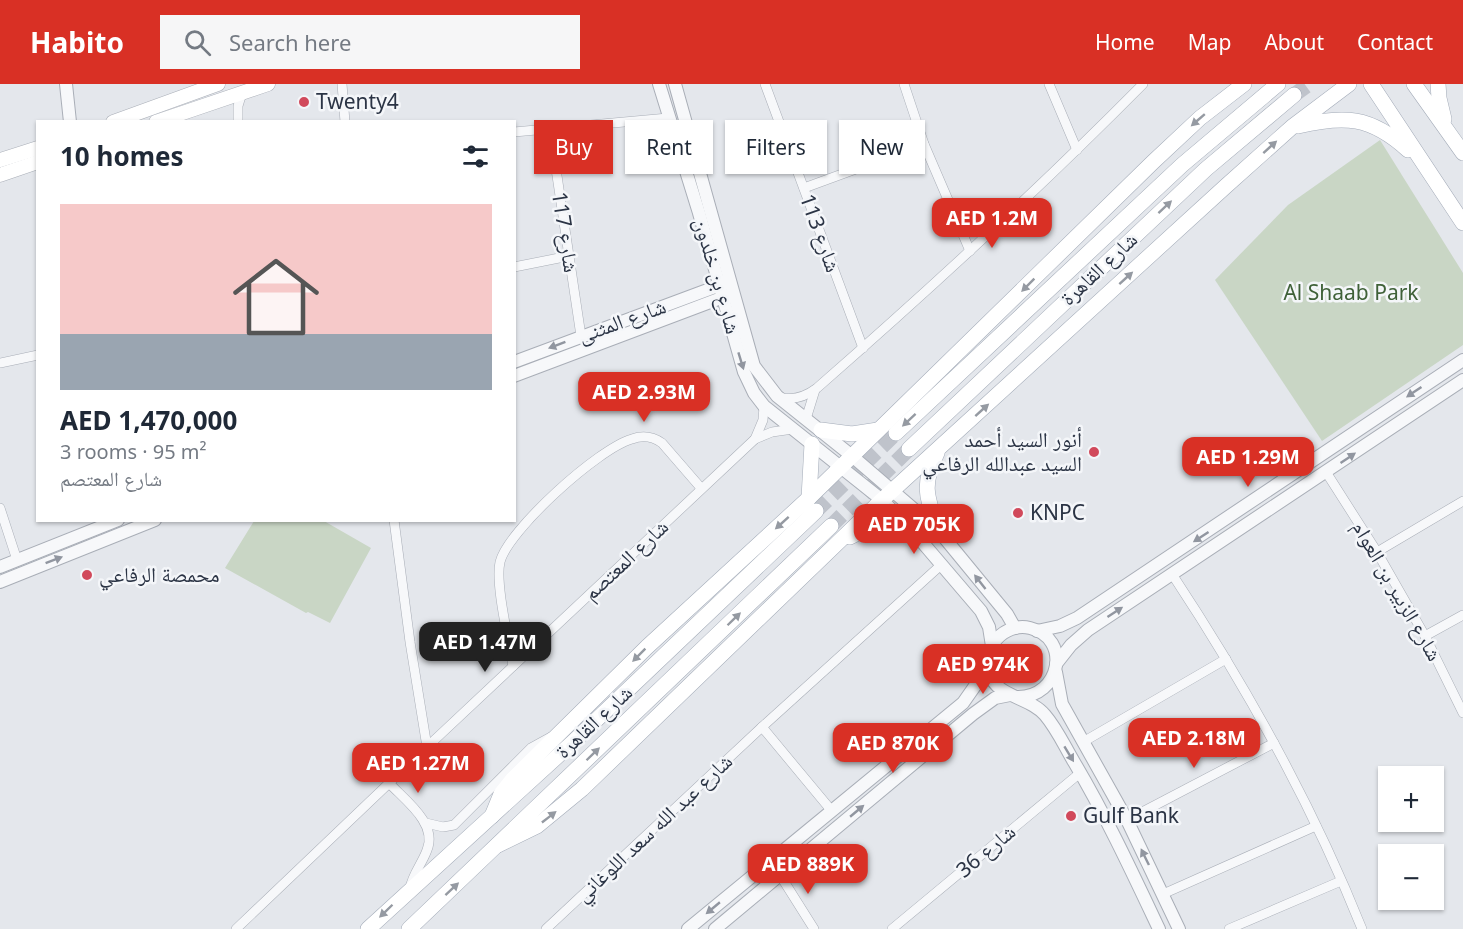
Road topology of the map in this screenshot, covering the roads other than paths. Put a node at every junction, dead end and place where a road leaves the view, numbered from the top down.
1 (66, 84) edge
2 (218, 84) edge
3 (268, 84) edge
4 (342, 84) edge
5 (659, 84) edge
6 (675, 84) edge
7 (765, 84) edge
8 (904, 84) edge
9 (1049, 84) edge
10 (1143, 84) edge
11 (1244, 84) edge
12 (1278, 84) tunnel mouth
13 (1349, 84) edge
14 (1371, 84) edge
15 (1414, 84) edge
16 (1438, 84) edge
17 (242, 93) junction
18 (1294, 94) tunnel mouth
19 (223, 99) junction
20 (70, 108) junction
21 (238, 117) edge
22 (669, 118) junction
23 (70, 120) edge
24 (78, 120) edge
25 (119, 120) edge
26 (162, 120) edge
27 (345, 120) edge
28 (916, 120) edge
29 (613, 123) edge
30 (1292, 127) junction
31 (534, 130) edge
32 (516, 132) edge
33 (925, 146) edge
34 (1459, 147) edge
35 (36, 149) edge
36 (1077, 150) junction
37 (0, 160) edge
38 (36, 163) edge
39 (1423, 165) junction
40 (557, 174) edge
41 (842, 174) edge
42 (0, 175) edge
43 (804, 188) junction
44 (1463, 223) edge
45 (970, 251) junction
46 (569, 256) junction
47 (516, 267) edge
48 (726, 290) junction
49 (581, 336) junction
50 (863, 348) junction
51 (36, 355) edge
52 (1463, 360) edge
53 (516, 361) edge
54 (0, 363) edge
55 (516, 375) edge
56 (1463, 380) edge
57 (817, 388) junction
58 (777, 396) junction
59 (764, 406) junction
60 (806, 418) junction
61 (793, 429) junction
62 (821, 430) junction
63 (878, 430) junction
64 (896, 433) tunnel mouth
65 (755, 439) junction
66 (812, 444) junction
67 (909, 449) tunnel mouth
68 (939, 449) junction
69 (852, 456) junction
70 (841, 467) junction
71 (1326, 472) junction
72 (701, 488) junction
73 (887, 496) junction
74 (1463, 501) edge
75 (812, 505) junction
76 (0, 508) edge
77 (1225, 521) junction
78 (109, 522) edge
79 (150, 522) edge
80 (394, 522) edge
81 (90, 526) edge
82 (831, 526) tunnel mouth
83 (938, 530) junction
84 (1234, 534) junction
85 (917, 536) junction
86 (837, 544) junction
87 (1377, 552) junction
88 (17, 560) junction
89 (941, 565) junction
90 (0, 567) edge
91 (1172, 574) junction
92 (0, 582) edge
93 (994, 599) junction
94 (981, 611) junction
95 (1082, 615) junction
96 (1463, 615) edge
97 (1015, 628) junction
98 (1088, 630) junction
99 (1037, 631) junction
100 (1425, 636) junction
101 (992, 645) junction
102 (1226, 659) junction
103 (987, 660) junction
104 (513, 666) junction
105 (1056, 666) junction
106 (1014, 696) junction
107 (963, 703) junction
108 (1463, 713) edge
109 (973, 714) junction
110 (1066, 714) junction
111 (1052, 725) junction
112 (762, 727) junction
113 (556, 737) junction
114 (1083, 742) junction
115 (1274, 743) junction
116 (427, 747) junction
117 (890, 762) junction
118 (1080, 773) junction
119 (872, 777) junction
120 (898, 777) junction
121 (390, 784) junction
122 (880, 791) junction
123 (831, 810) junction
124 (492, 816) junction
125 (1127, 820) junction
126 (426, 823) junction
127 (1316, 826) junction
128 (498, 845) junction
129 (780, 875) junction
130 (1341, 881) junction
131 (410, 888) junction
132 (1163, 894) junction
133 (236, 929) edge
134 (368, 929) edge
135 (409, 929) edge
136 (546, 929) edge
137 (688, 929) edge
138 (715, 929) edge
139 (814, 929) edge
140 (892, 929) edge
141 (1159, 929) edge
142 (1179, 929) edge
143 (1229, 929) edge
144 (1362, 929) edge

1 - 20 street
2 - 25 main road
3 - 17 main road
4 - 27 street
5 - 22 street, شارع بن خلدون
6 - 48 street, شارع بن خلدون
7 - 43 street, شارع 113
8 - 28 street
9 - 36 street
10 - 36 street
11 -> 63 main road
12 -> 64 main road, شارع القاهرة
13 - 30 main road
14 - 39 main road
15 - 34 main road
16 - 34 main road
17 - 19 main road
17 - 21 street
67 -> 18 main road, شارع القاهرة
19 - 21 street
19 - 26 main road
20 - 23 street
20 - 24 street
22 - 29 street
22 - 48 street, شارع بن خلدون
30 - 39 main road
68 -> 30 main road
31 - 32 street
33 - 45 street
35 - 37 main road
36 - 45 street
38 - 42 main road
39 - 44 main road
40 - 46 street, شارع 117
41 - 43 street
43 - 50 street, شارع 113
45 - 50 street
46 - 47 street
46 - 49 street, شارع 117
48 - 49 street, شارع المثنى
48 - 55 street, شارع المثنى
48 - 58 street, شارع بن خلدون
48 -> 59 street, شارع بن خلدون
49 -> 53 street, شارع المثنى
50 - 57 street
51 - 54 street
52 -> 77 street
71 -> 56 street
57 - 58 street
57 - 60 street
58 - 60 street, شارع بن خلدون
59 - 61 street, شارع بن خلدون
59 - 65 street
60 - 62 street, شارع بن خلدون
61 - 65 street, شارع المعتصم
61 - 66 street, شارع بن خلدون
62 - 63 main road
62 - 69 street, شارع بن خلدون
63 - 69 main road
65 - 72 street, شارع المعتصم
66 - 70 street, شارع بن خلدون
66 - 75 main road
68 - 73 main road
68 - 83 main road
69 - 70 main road
69 - 73 street, شارع بن خلدون
70 - 73 street, شارع بن خلدون
70 - 75 main road
71 - 84 street
71 - 87 street, شارع الزبير بن العوام
72 - 104 street, شارع المعتصم
72 - 104 street
73 - 83 street
73 - 85 street
73 - 86 main road
74 - 87 street
75 -> 113 main road
75 - 124 main road, شارع القاهرة
76 - 88 street
77 - 84 street
77 -> 95 street
78 - 81 street
92 -> 79 street
80 - 116 street
81 - 88 street
128 -> 82 main road, شارع القاهرة
93 -> 83 street
84 - 91 street
85 - 86 main road
85 - 89 street
128 -> 86 main road
87 - 100 street, شارع الزبير بن العوام
88 - 90 street
89 - 94 street
89 - 112 street, شارع عبد الله سعد اللوغاني
98 -> 91 street
91 - 102 street
93 - 94 street
93 - 97 street
94 - 101 street
95 - 98 street
95 - 99 street
96 - 100 street
97 - 99 street
97 - 101 street
98 - 105 street
99 - 105 street
100 - 108 street, شارع الزبير بن العوام
101 - 103 street
102 - 114 street
102 - 115 street
103 - 106 street
103 - 107 street
104 - 116 street, شارع المعتصم
105 - 106 street
105 - 110 street
106 - 109 street
106 - 111 street
107 - 109 street
107 - 117 street
109 - 120 street
110 - 111 street
110 - 114 street
111 -> 118 street
112 - 123 street
112 - 136 street, شارع عبد الله سعد اللوغاني
113 - 124 main road
113 - 126 street
114 - 125 street
115 - 125 street
115 - 127 street
116 - 121 street, شارع المعتصم
117 - 119 street
117 - 120 street
118 - 140 street, شارع 36
118 - 141 street
119 - 122 street
119 - 123 street
120 - 122 street
121 - 126 street
121 - 133 street, شارع المعتصم
129 -> 122 street
123 -> 137 street
124 - 131 main road, شارع القاهرة
132 -> 125 street
126 - 131 street
127 - 130 street
127 - 132 street
135 -> 128 main road, شارع القاهرة
129 - 138 street
129 - 139 street
130 - 143 street
130 - 144 street
131 -> 134 main road, شارع القاهرة
132 - 142 street

